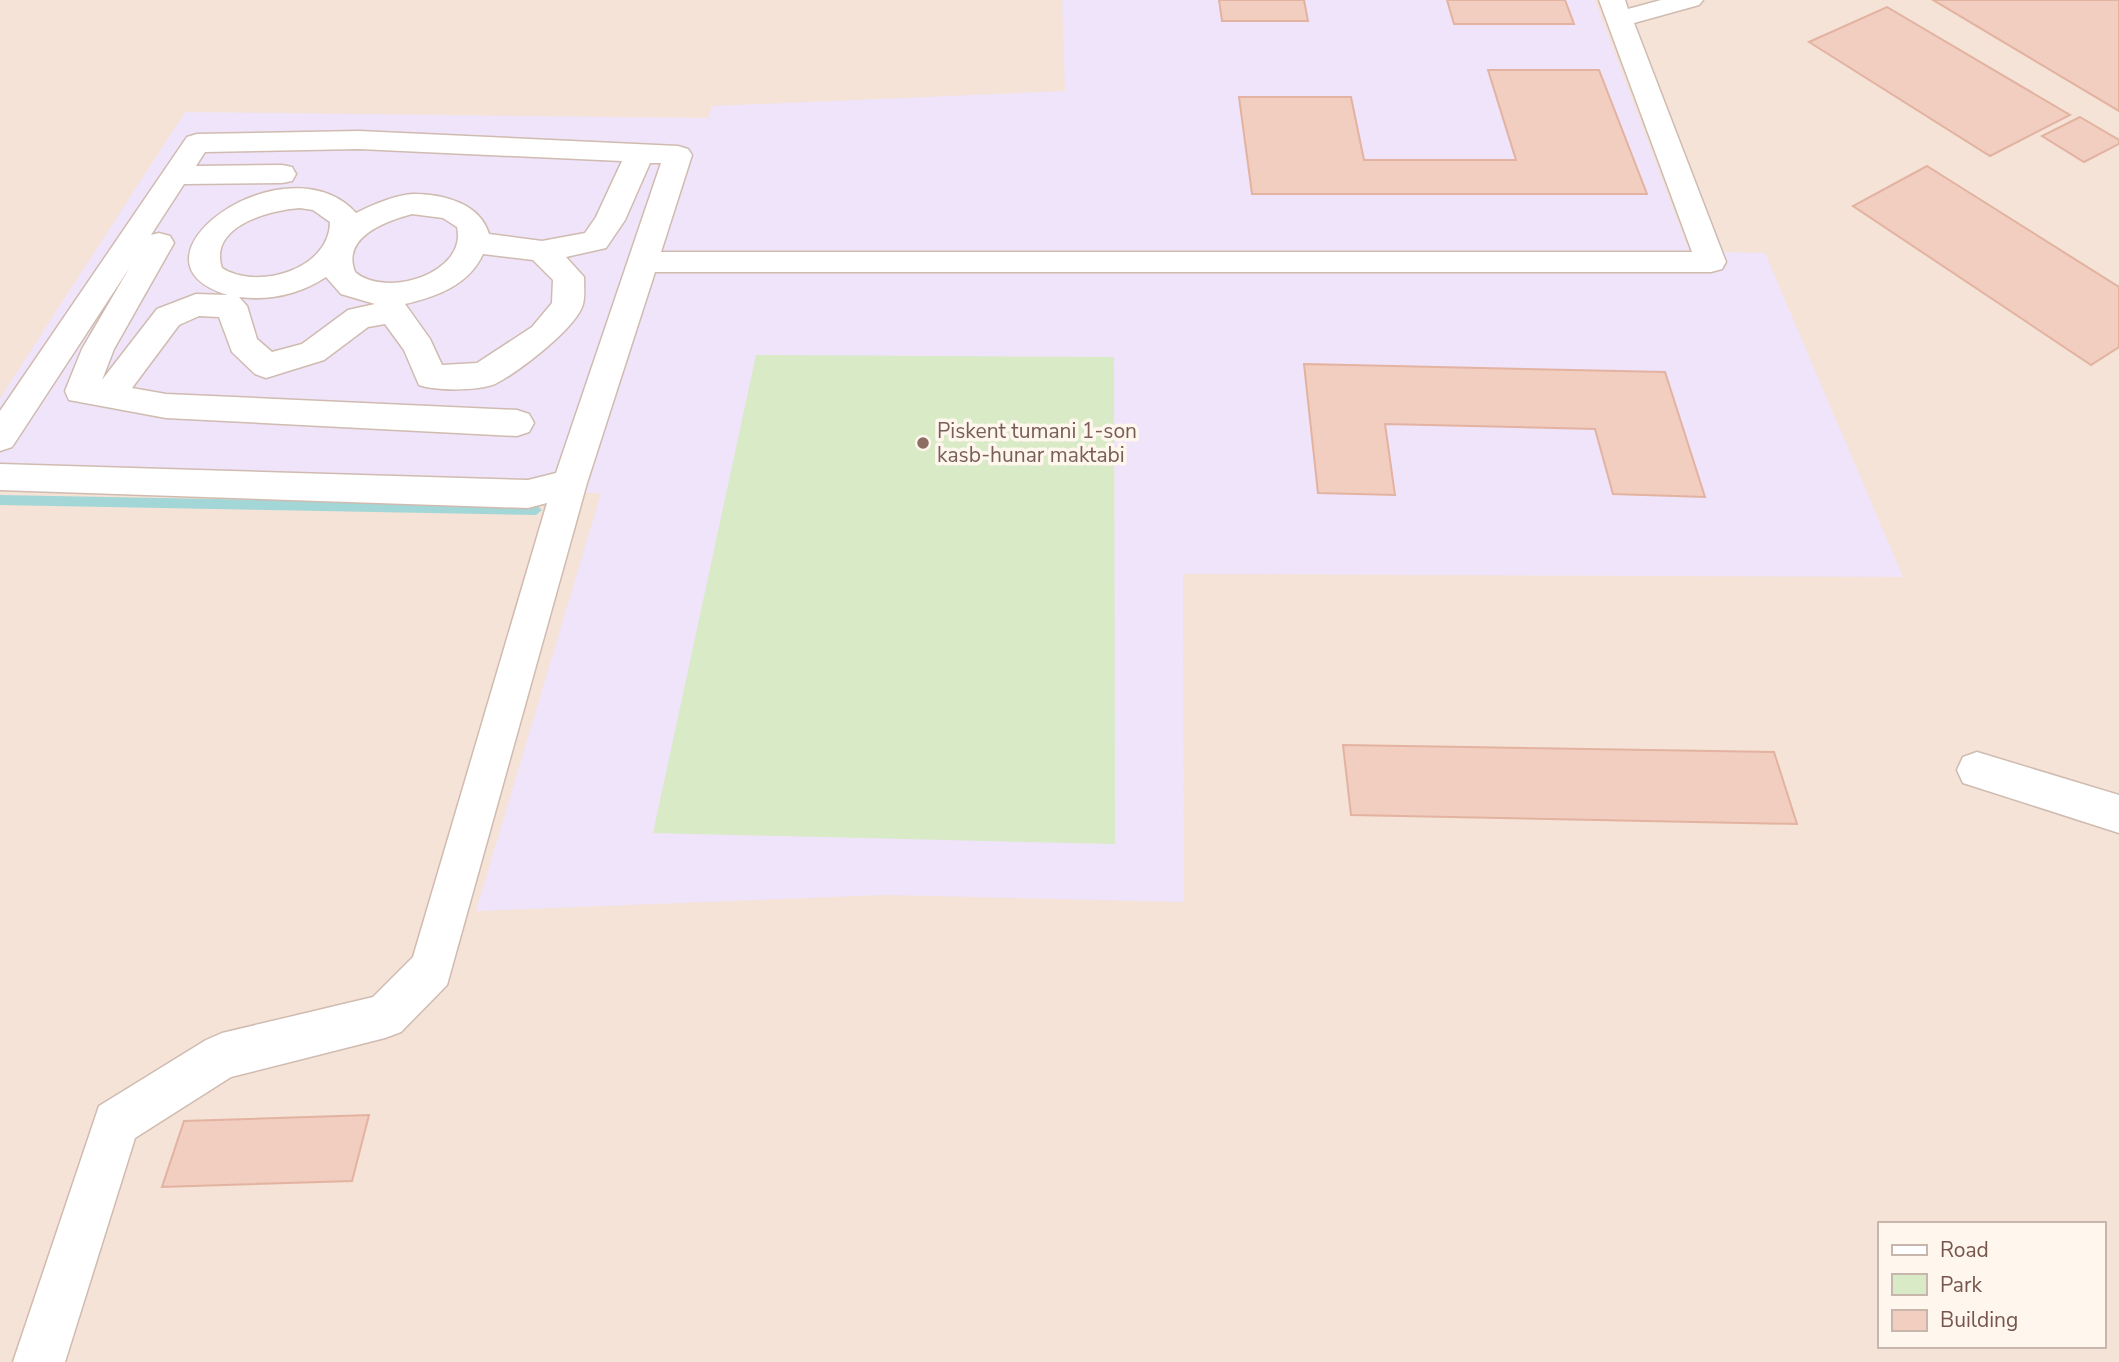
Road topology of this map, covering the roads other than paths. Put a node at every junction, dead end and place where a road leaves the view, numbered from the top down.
1 (1690, 0) edge
2 (1616, 9) edge
3 (640, 154) junction
4 (187, 174) junction
5 (282, 174) dead end
6 (476, 243) junction
7 (541, 251) junction
8 (642, 262) junction
9 (108, 396) junction
10 (517, 424) dead end
11 (0, 438) edge
12 (0, 477) edge
13 (570, 483) junction
14 (1978, 770) dead end
15 (2119, 814) edge
16 (39, 1362) edge

1 - 2 street
2 - 8 street
3 - 4 street
3 - 7 street
3 - 8 street
4 - 5 street
4 - 9 street
4 - 11 street
6 - 6 street
6 - 7 street
7 - 9 street
8 - 13 street
9 - 10 street
12 - 13 street
13 - 16 street
14 - 15 street

